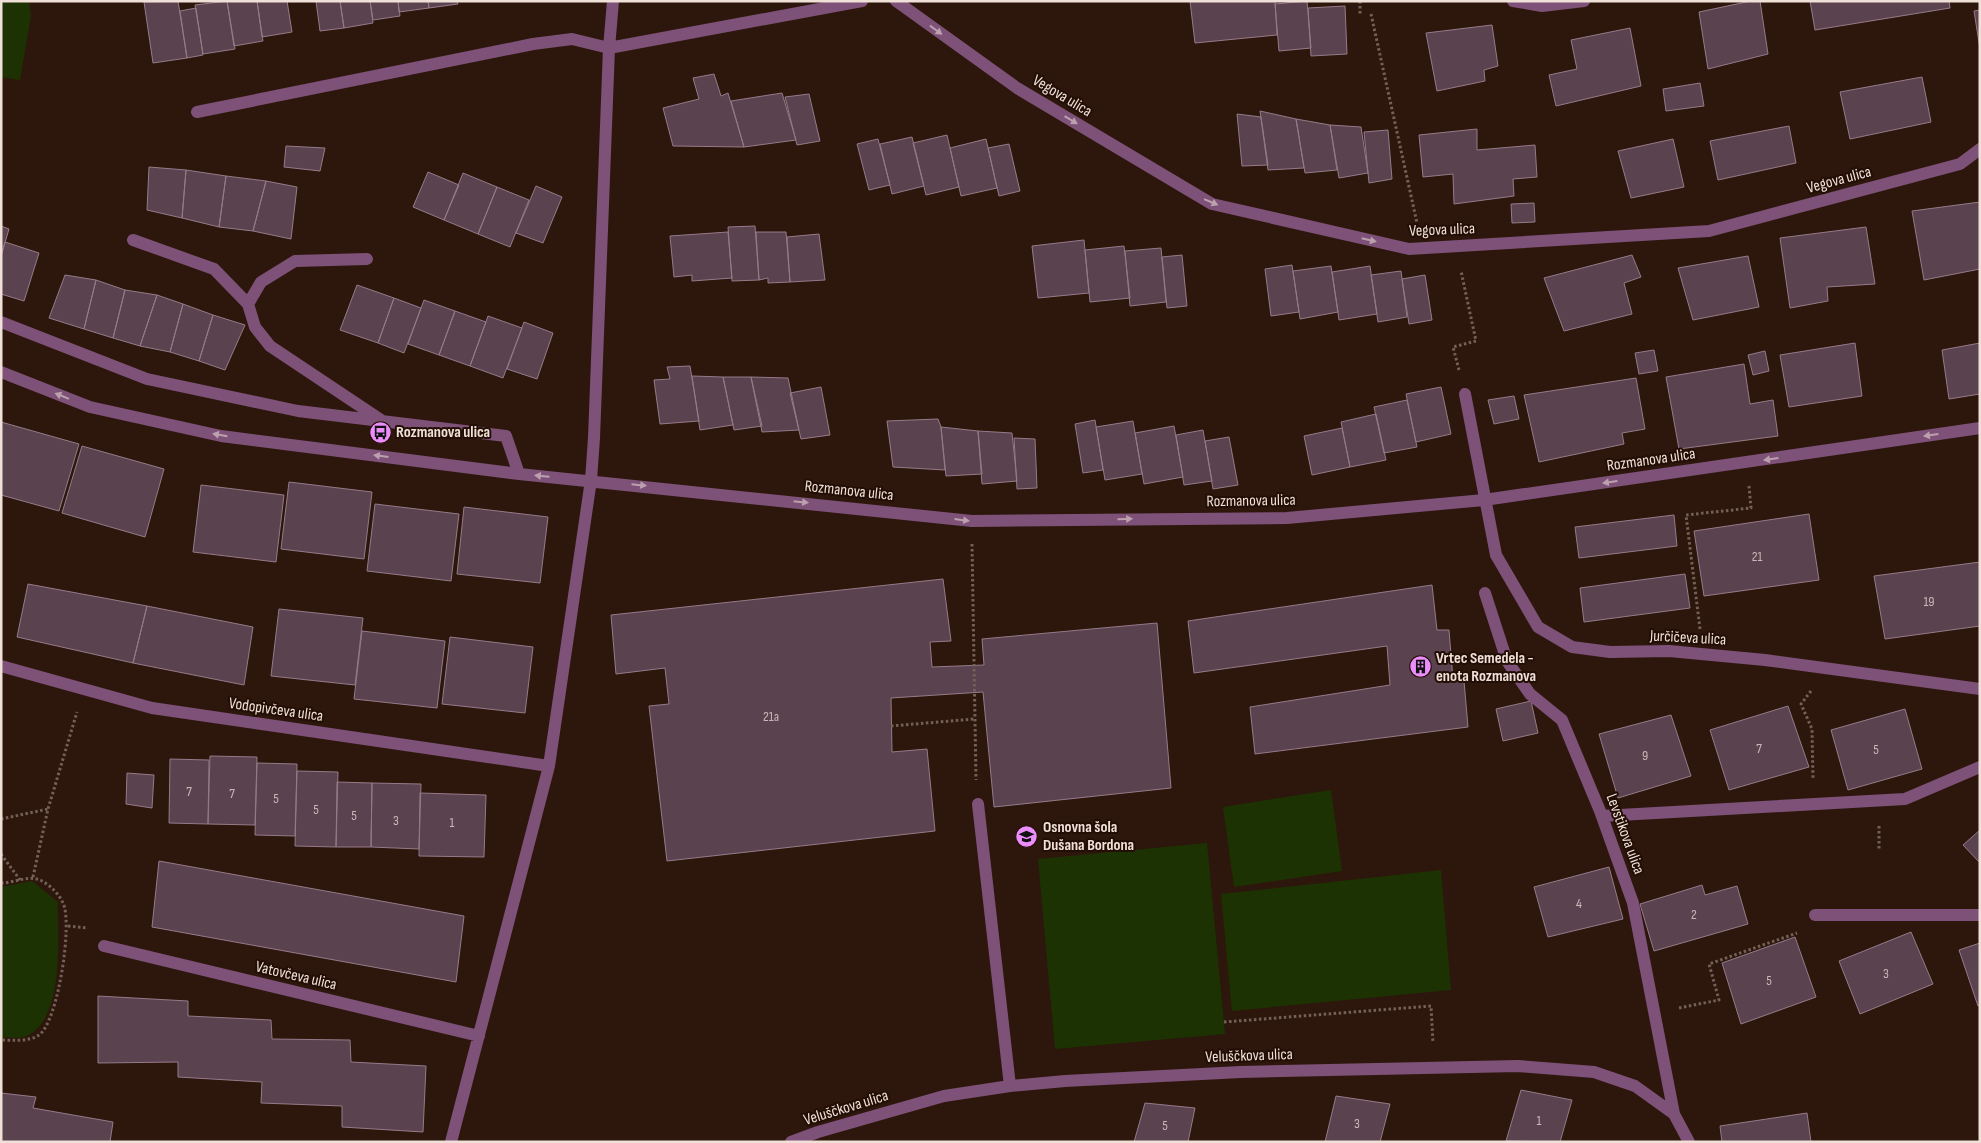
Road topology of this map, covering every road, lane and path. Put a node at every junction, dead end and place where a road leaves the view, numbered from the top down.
1 (613, 1) edge
2 (862, 1) edge
3 (896, 1) edge
4 (1360, 1) edge
5 (1513, 1) edge
6 (1584, 1) edge
7 (1371, 14) dead end
8 (1360, 15) dead end
9 (609, 48) junction
10 (197, 112) dead end
11 (1980, 148) edge
12 (133, 240) dead end
13 (1455, 246) junction
14 (1422, 248) junction
15 (367, 259) dead end
16 (248, 304) junction
17 (1, 322) edge
18 (1, 372) edge
19 (1465, 394) joint
20 (384, 421) junction
21 (1980, 428) edge
22 (519, 474) junction
23 (590, 480) junction
24 (1484, 500) junction
25 (1751, 508) dead end
26 (972, 521) junction
27 (1484, 593) dead end
28 (1703, 654) junction
29 (1, 666) edge
30 (83, 689) junction
31 (1980, 689) edge
32 (1811, 691) dead end
33 (974, 719) junction
34 (891, 726) dead end
35 (549, 766) junction
36 (1980, 767) edge
37 (977, 790) dead end
38 (978, 804) dead end
39 (1813, 804) junction
40 (48, 809) junction
41 (1602, 816) junction
42 (1, 819) edge
43 (1, 854) edge
44 (32, 877) junction
45 (20, 881) junction
46 (1, 883) edge
47 (1980, 914) edge
48 (1814, 915) joint
49 (104, 946) dead end
50 (1655, 1014) junction
51 (1224, 1022) dead end
52 (479, 1036) junction
53 (1, 1040) edge
54 (1435, 1066) junction
55 (1010, 1086) junction
56 (1674, 1114) junction
57 (451, 1142) edge
58 (791, 1142) edge
59 (1689, 1142) edge

1 - 9 street
2 - 9 street
3 -> 14 street, Vegova ulica
4 - 8 path
5 - 6 street
7 - 14 path
9 - 10 street
9 - 23 street
11 - 13 street, Vegova ulica
12 - 16 street
13 - 14 street, Vegova ulica
13 - 19 path
15 - 16 street
16 - 20 street
17 - 20 street
22 -> 18 street, Rozmanova ulica
19 - 24 street, Jurčičeva ulica
20 - 22 street
21 -> 24 street, Rozmanova ulica
23 -> 22 street, Rozmanova ulica
23 -> 26 street, Rozmanova ulica
23 - 35 street
26 -> 24 street, Rozmanova ulica
24 - 28 street, Jurčičeva ulica
25 - 28 path
26 - 33 path
27 - 41 street, Levstikova ulica
28 - 31 street, Jurčičeva ulica
29 - 30 street, Vodopivčeva ulica
30 - 35 street, Vodopivčeva ulica
30 - 40 path
32 - 39 path
33 - 34 path
33 - 37 path
35 - 52 street
36 - 39 street
38 - 55 street
39 - 41 street
40 - 42 path
40 - 44 path
41 - 50 street, Levstikova ulica
43 - 45 path
44 - 45 path
44 - 53 path
45 - 46 path
47 - 48 street
48 - 50 path
49 - 52 street, Vatovčeva ulica
50 - 56 street, Levstikova ulica
51 - 54 path
52 - 57 street
54 - 55 street, Veluščkova ulica
54 - 56 street, Veluščkova ulica
55 - 58 street, Veluščkova ulica
56 - 59 street, Veluščkova ulica

